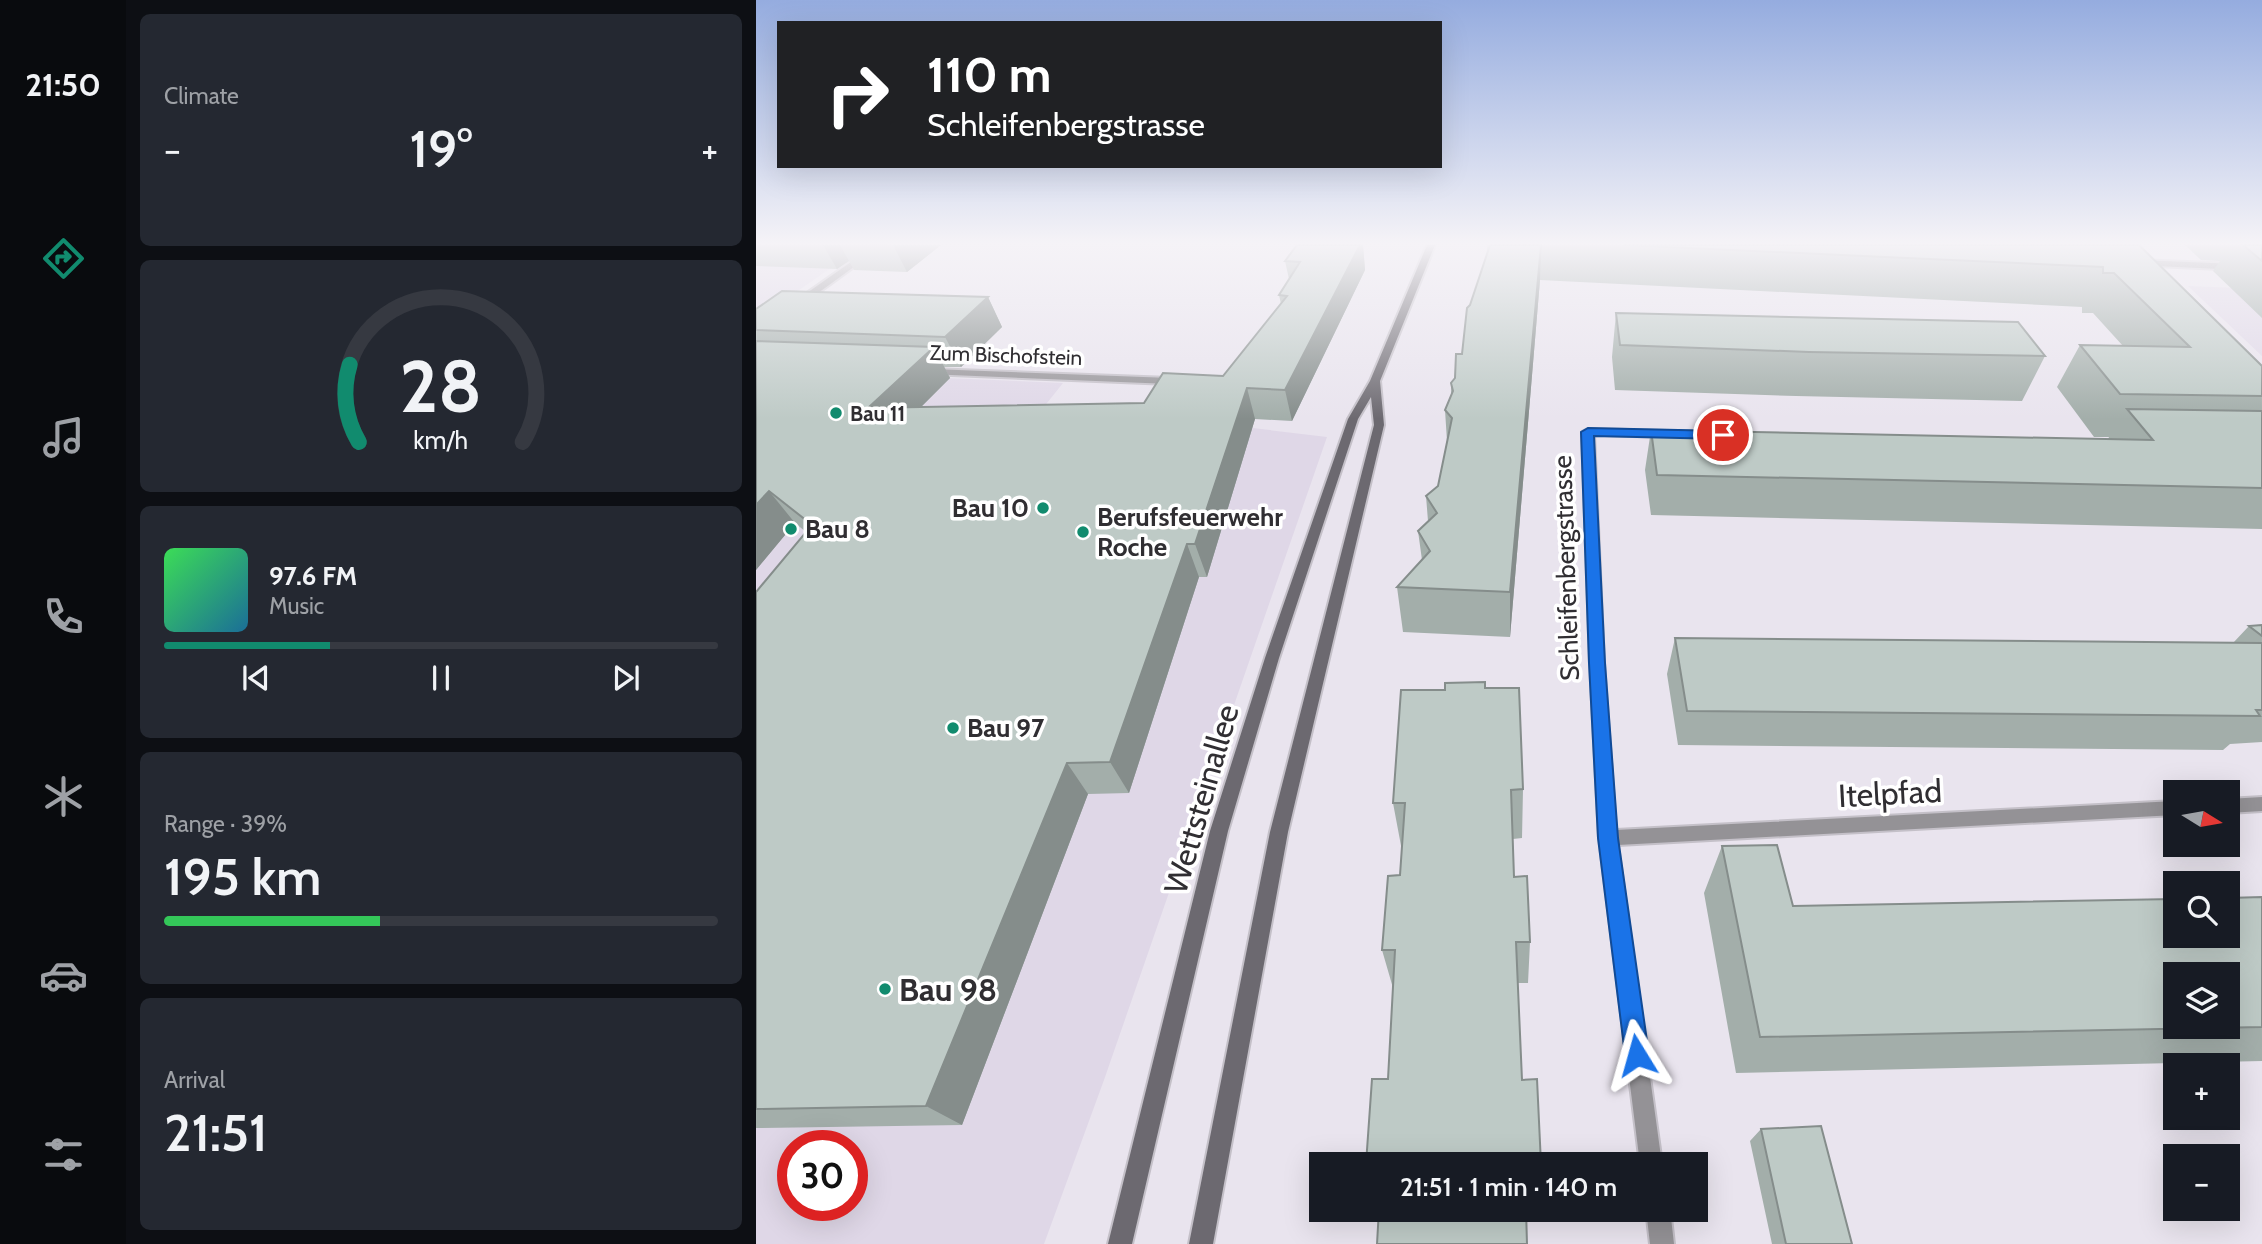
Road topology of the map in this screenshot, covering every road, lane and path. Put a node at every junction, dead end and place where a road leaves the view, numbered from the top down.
1 (798, 303) edge
2 (1407, 303) edge
3 (790, 309) edge
4 (922, 371) edge
5 (1170, 381) edge
6 (1375, 381) junction
7 (1684, 434) edge
8 (2262, 804) edge
9 (2240, 805) edge
10 (2163, 809) edge
11 (1608, 838) junction
12 (1649, 1152) edge
13 (1659, 1222) edge
14 (1120, 1244) edge
15 (1200, 1244) edge
16 (1662, 1244) edge

1 - 3 street
2 - 6 main road, Wettsteinallee
4 - 5 street, Zum Bischofstein
6 - 14 main road, Wettsteinallee
6 - 15 main road, Wettsteinallee
7 - 11 street, Schleifenbergstrasse
8 - 9 street
10 - 11 street, Itelpfad
11 - 12 street, Schleifenbergstrasse
13 - 16 street

